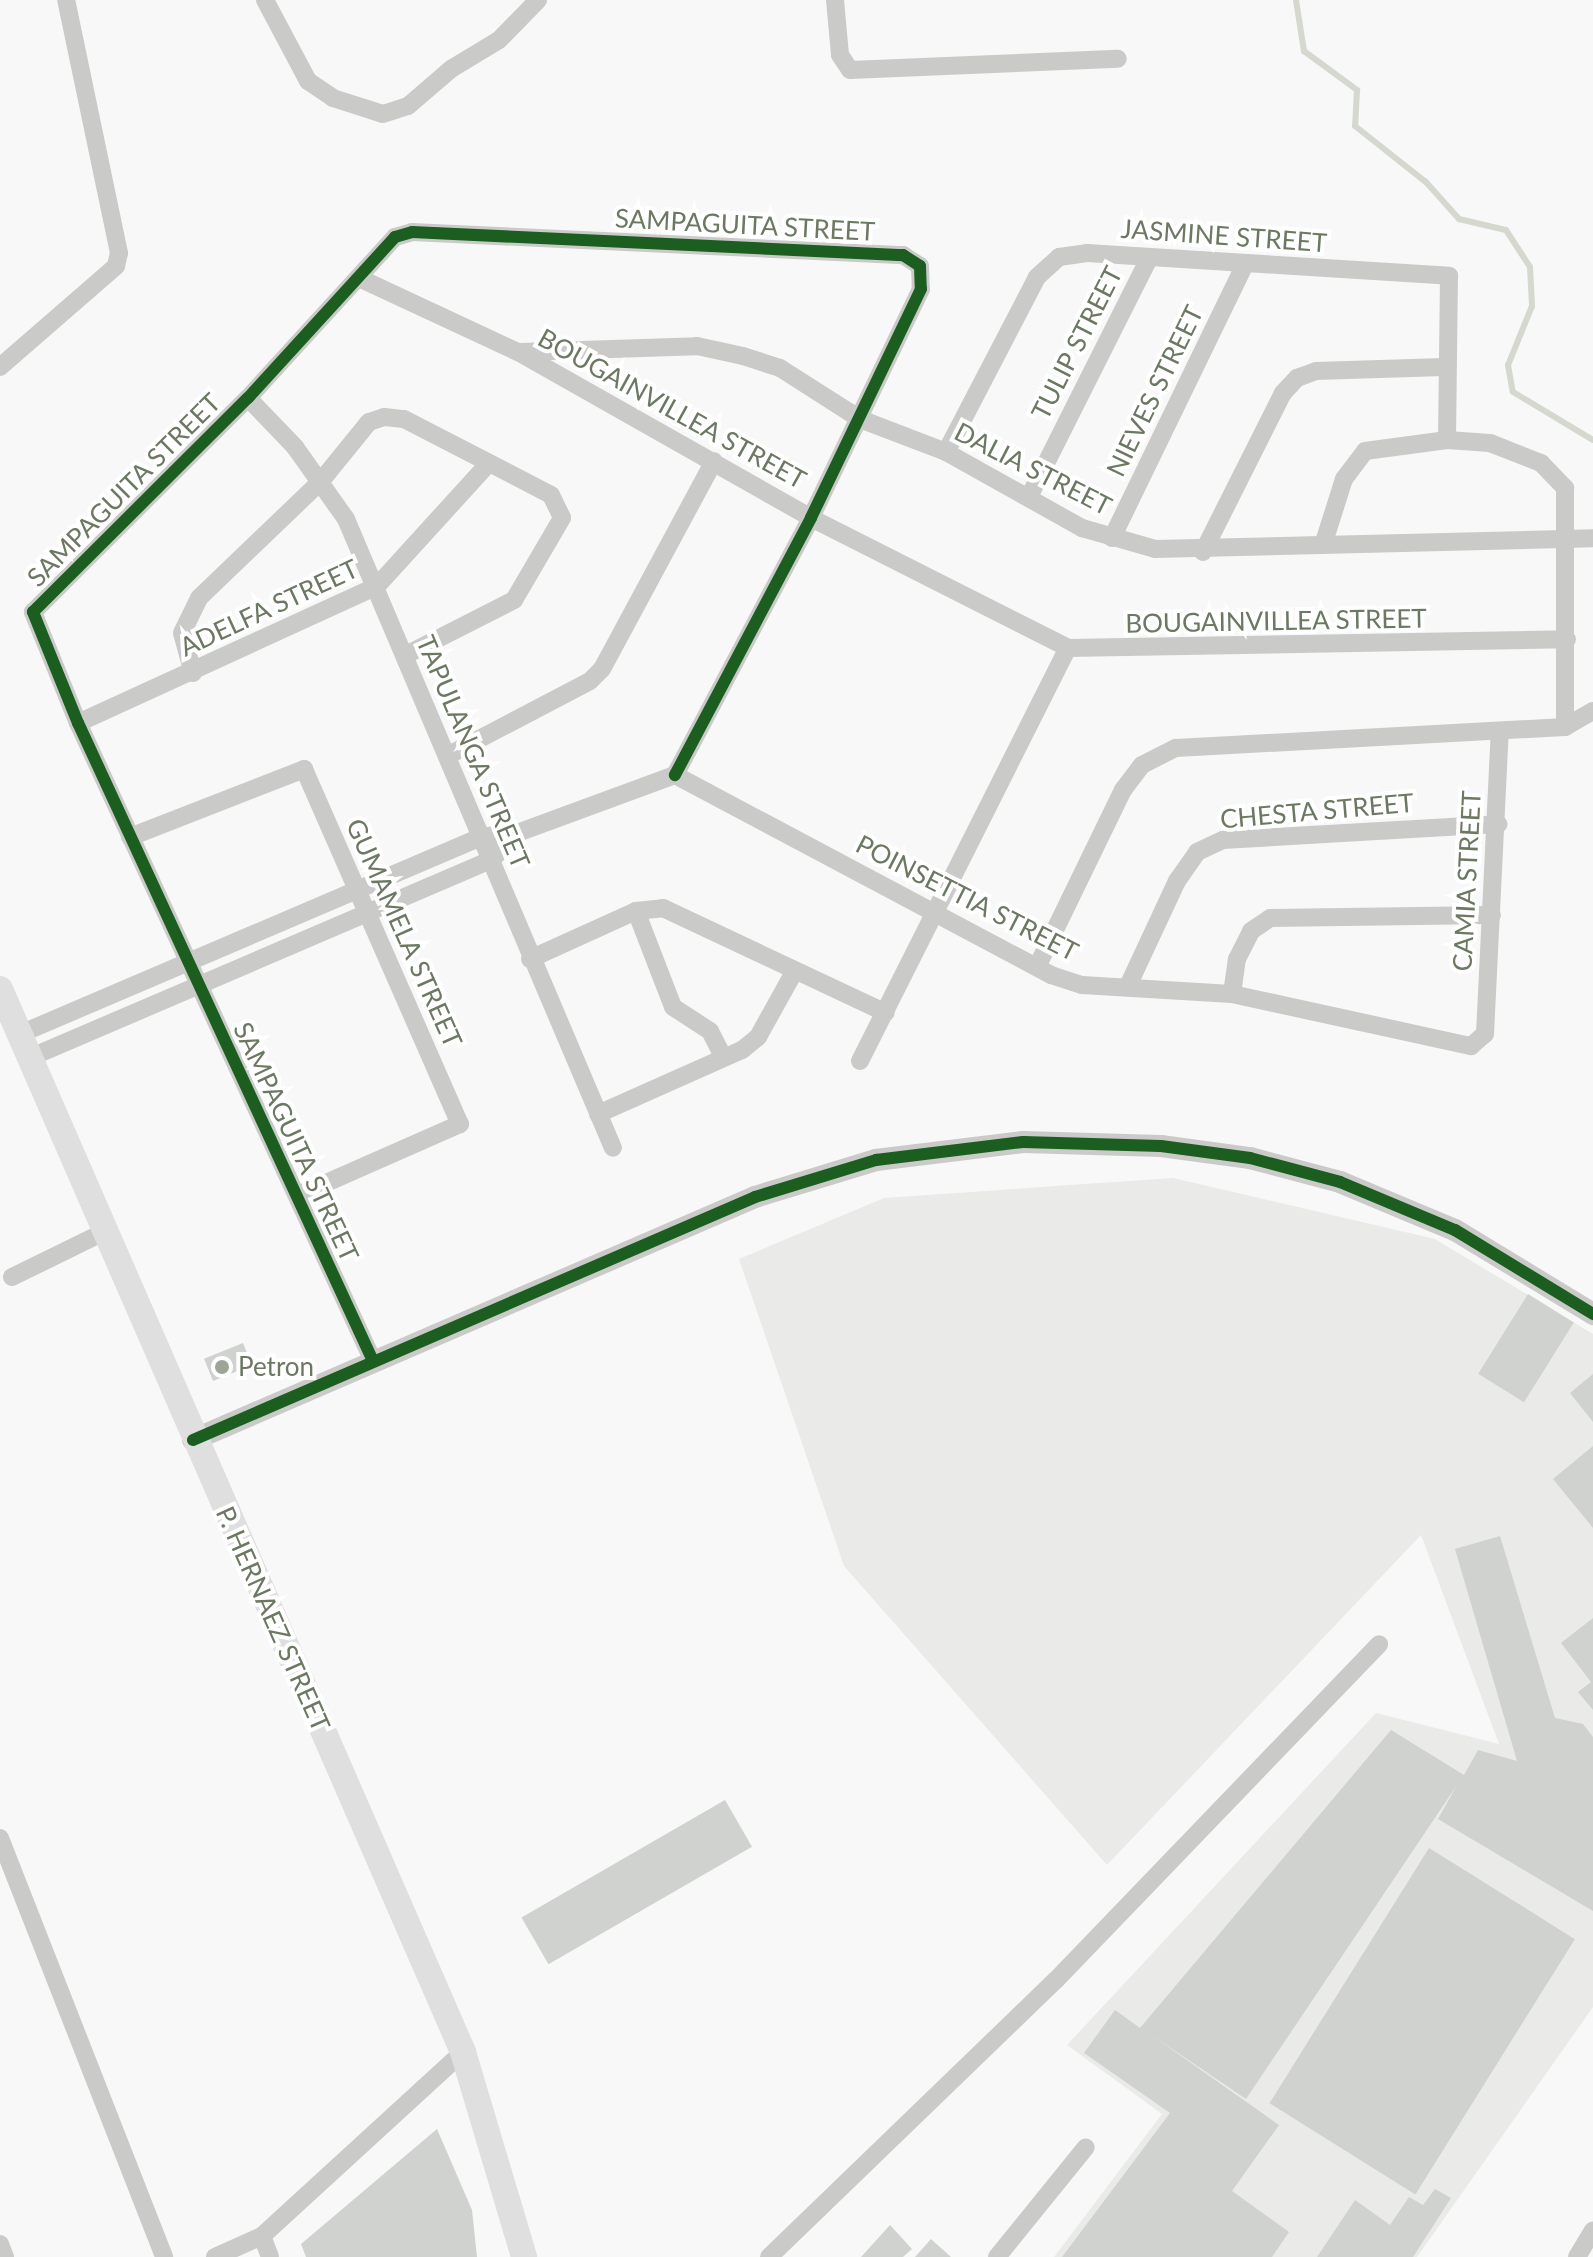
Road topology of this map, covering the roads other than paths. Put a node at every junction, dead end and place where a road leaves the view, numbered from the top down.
1 (66, 0) edge
2 (265, 0) edge
3 (538, 0) edge
4 (835, 0) edge
5 (1118, 59) dead end
6 (1149, 258) junction
7 (1244, 266) junction
8 (359, 278) junction
9 (518, 352) junction
10 (0, 367) edge
11 (1444, 367) junction
12 (248, 398) junction
13 (860, 419) junction
14 (1447, 440) junction
15 (946, 452) junction
16 (714, 461) junction
17 (487, 465) junction
18 (321, 481) junction
19 (1030, 495) junction
20 (811, 518) junction
21 (1112, 538) junction
22 (1569, 538) junction
23 (1593, 538) edge
24 (1324, 542) junction
25 (1203, 552) junction
26 (377, 586) junction
27 (1567, 639) junction
28 (1068, 648) junction
29 (404, 656) junction
30 (193, 673) junction
31 (1593, 711) edge
32 (78, 723) junction
33 (1565, 727) junction
34 (1500, 732) junction
35 (447, 756) junction
36 (675, 775) junction
37 (1499, 824) junction
38 (520, 832) junction
39 (130, 837) junction
40 (481, 837) junction
41 (491, 860) junction
42 (357, 890) junction
43 (636, 911) junction
44 (367, 913) junction
45 (939, 915) junction
46 (1492, 915) junction
47 (530, 959) junction
48 (188, 962) junction
49 (1037, 967) junction
50 (794, 972) junction
51 (199, 985) junction
52 (1128, 986) junction
53 (0, 989) edge
54 (1232, 994) junction
55 (886, 1013) junction
56 (1485, 1034) joint
57 (24, 1046) junction
58 (724, 1058) junction
59 (860, 1061) dead end
60 (598, 1114) junction
61 (613, 1148) dead end
62 (297, 1196) junction
63 (102, 1233) junction
64 (12, 1277) dead end
65 (1593, 1314) edge
66 (373, 1361) junction
67 (193, 1440) junction
68 (1379, 1644) dead end
69 (0, 1838) edge
70 (463, 2052) junction
71 (1086, 2147) dead end
72 (1593, 2230) edge
73 (262, 2236) junction
74 (0, 2244) edge
75 (5, 2257) edge
76 (164, 2257) edge
77 (215, 2257) edge
78 (270, 2257) edge
79 (524, 2257) edge
80 (769, 2257) edge
81 (997, 2257) edge
82 (1577, 2257) edge

1 - 10 street
2 - 3 street
4 - 5 street
6 - 7 street, JASMINE STREET
6 - 15 street, JASMINE STREET
6 - 19 street, TULIP STREET
7 - 11 street, JASMINE STREET
7 - 21 street, NIEVES STREET
8 - 9 street, BOUGAINVILLEA STREET
8 - 12 street, SAMPAGUITA STREET
8 - 13 street, SAMPAGUITA STREET
9 - 13 street, DALIA STREET
9 - 16 street, BOUGAINVILLEA STREET
11 - 14 street, JASMINE STREET
11 - 25 street
12 - 18 street, TAPULANGA STREET
12 - 32 street, SAMPAGUITA STREET
13 - 15 street, DALIA STREET
13 - 20 street
14 - 22 street
14 - 24 street
15 - 19 street, DALIA STREET
16 - 20 street, BOUGAINVILLEA STREET
16 - 35 street
17 - 18 street
17 - 26 street, ADELFA STREET
17 - 29 street
18 - 26 street, TAPULANGA STREET
18 - 30 street
19 - 21 street, DALIA STREET
20 - 28 street, BOUGAINVILLEA STREET
20 - 36 street
21 - 25 street, DALIA STREET
22 - 23 street, DALIA STREET
22 - 24 street, DALIA STREET
22 - 27 street
24 - 25 street, DALIA STREET
26 - 29 street, TAPULANGA STREET
26 - 30 street, ADELFA STREET
27 - 28 street, BOUGAINVILLEA STREET
27 - 33 street
28 - 45 street
29 - 35 street, TAPULANGA STREET
30 - 32 street, ADELFA STREET
31 - 33 street
32 - 39 street, SAMPAGUITA STREET
33 - 34 street
34 - 37 street, CAMIA STREET
34 - 49 street
35 - 40 street, TAPULANGA STREET
36 - 38 street
36 - 45 street, POINSETTIA STREET
37 - 46 street, CAMIA STREET
37 - 52 street, CHESTA STREET
38 - 40 street
38 - 41 street
39 - 42 street, GUMAMELA STREET
39 - 48 street, SAMPAGUITA STREET
40 - 41 street, TAPULANGA STREET
40 - 42 street
41 - 44 street
41 - 47 street, TAPULANGA STREET
42 - 44 street, GUMAMELA STREET
42 - 48 street
43 - 47 street
43 - 50 street
43 - 58 street
44 - 51 street
44 - 62 street, GUMAMELA STREET
45 - 49 street, POINSETTIA STREET
45 - 55 street
46 - 54 street
46 - 56 street, CAMIA STREET
47 - 60 street, TAPULANGA STREET
48 - 51 street, SAMPAGUITA STREET
48 - 57 street
49 - 52 street, POINSETTIA STREET
50 - 55 street
50 - 58 street
51 - 57 street
51 - 62 street, SAMPAGUITA STREET
52 - 54 street, POINSETTIA STREET
53 - 57 main road, P. HERNAEZ STREET
54 - 56 street, POINSETTIA STREET
55 - 59 street
57 - 63 main road, P. HERNAEZ STREET
58 - 60 street
60 - 61 street, TAPULANGA STREET
62 - 66 street, SAMPAGUITA STREET
63 - 64 street
63 - 67 main road, P. HERNAEZ STREET
65 - 66 street
66 - 67 street
67 - 70 main road, P. HERNAEZ STREET
68 - 80 street
69 - 76 street
70 - 73 street
70 - 79 main road, P. HERNAEZ STREET
71 - 81 street
72 - 82 street
73 - 77 street
73 - 78 street
74 - 75 street

